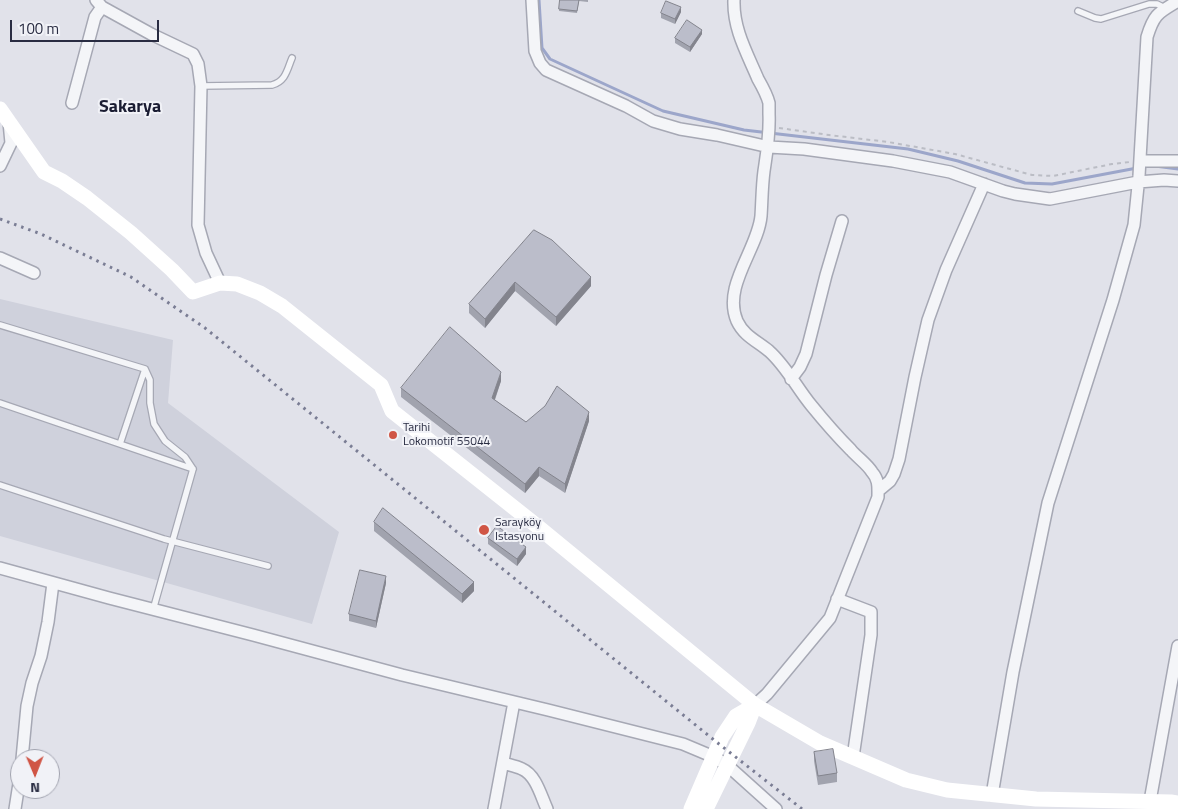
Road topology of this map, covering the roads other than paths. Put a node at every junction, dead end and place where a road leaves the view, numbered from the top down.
1 (532, 0) edge
2 (734, 0) edge
3 (1178, 1) edge
4 (99, 3) edge
5 (1165, 8) junction
6 (1078, 11) dead end
7 (292, 58) dead end
8 (200, 86) junction
9 (72, 103) dead end
10 (4, 115) edge
11 (769, 144) junction
12 (1140, 162) junction
13 (1178, 162) edge
14 (0, 166) edge
15 (1139, 179) junction
16 (1178, 181) edge
17 (984, 184) junction
18 (842, 221) dead end
19 (0, 258) edge
20 (34, 273) dead end
21 (220, 283) junction
22 (0, 325) edge
23 (145, 369) junction
24 (791, 379) junction
25 (0, 403) edge
26 (120, 444) junction
27 (193, 468) junction
28 (0, 485) edge
29 (878, 491) junction
30 (172, 541) junction
31 (268, 566) dead end
32 (0, 568) edge
33 (53, 583) junction
34 (837, 599) junction
35 (153, 610) junction
36 (1178, 646) edge
37 (514, 702) junction
38 (755, 706) junction
39 (23, 749) edge
40 (853, 757) junction
41 (720, 761) junction
42 (503, 763) junction
43 (992, 795) junction
44 (1150, 801) junction
45 (1178, 803) edge
46 (494, 809) edge
47 (547, 809) edge
48 (691, 809) edge
49 (706, 809) edge
50 (776, 809) edge

1 - 11 street
2 - 11 street
3 - 5 street
4 - 8 street
4 - 9 street
5 - 6 lane
5 - 12 street
7 - 8 lane
8 - 21 street
10 - 14 street
10 - 21 street
11 - 17 street
11 - 24 street
12 - 13 street
12 - 15 street
15 - 16 street
15 - 17 street
15 - 43 street
17 - 29 street
18 - 24 street
19 - 20 street
21 - 38 street
22 - 23 lane
23 - 26 lane
23 - 27 lane
24 - 29 street
25 - 26 lane
26 - 27 lane
27 - 30 lane
28 - 30 lane
29 - 34 street
30 - 31 lane
30 - 35 lane
32 - 33 street
33 - 35 street
33 - 39 street
34 - 38 street
34 - 40 street
35 - 37 street
36 - 44 street
37 - 41 street
37 - 42 street
38 - 40 street
38 - 41 street
40 - 43 street
41 - 48 street
41 - 49 street
41 - 50 street
42 - 46 street
42 - 47 street
43 - 44 street
44 - 45 street

